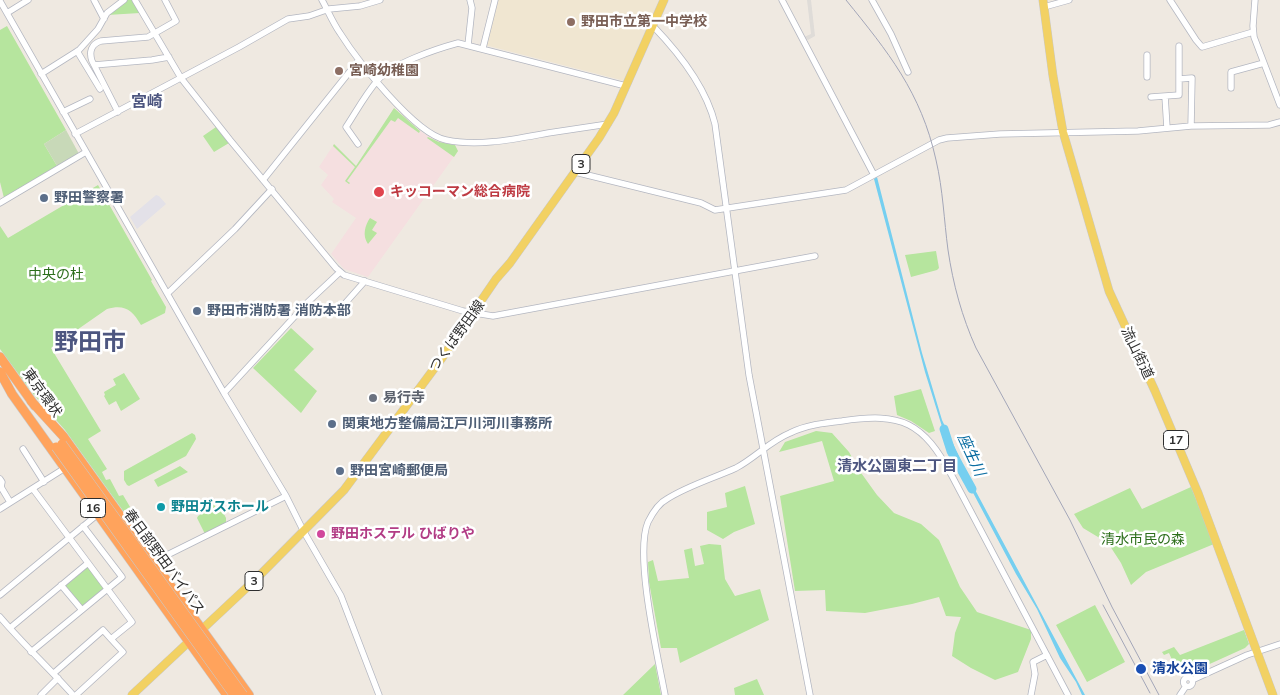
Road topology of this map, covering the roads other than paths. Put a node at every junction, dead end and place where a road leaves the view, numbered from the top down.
1 (0, 0) edge
2 (28, 0) edge
3 (94, 0) edge
4 (124, 0) edge
5 (135, 0) edge
6 (165, 0) edge
7 (322, 0) edge
8 (379, 0) edge
9 (470, 0) edge
10 (495, 0) edge
11 (664, 0) edge
12 (782, 0) edge
13 (872, 0) edge
14 (1069, 0) edge
15 (1170, 0) edge
16 (1255, 0) edge
17 (1043, 4) edge
18 (327, 10) junction
19 (7, 13) junction
20 (104, 19) junction
21 (652, 26) junction
22 (1253, 32) junction
23 (156, 34) junction
24 (468, 45) junction
25 (1179, 46) dead end
26 (482, 48) junction
27 (77, 51) junction
28 (1147, 55) dead end
29 (169, 57) junction
30 (359, 60) junction
31 (1264, 63) junction
32 (94, 65) junction
33 (908, 72) dead end
34 (41, 74) junction
35 (1147, 77) dead end
36 (181, 78) junction
37 (1179, 79) junction
38 (378, 80) junction
39 (626, 86) junction
40 (1231, 88) dead end
41 (100, 90) dead end
42 (1165, 96) junction
43 (1151, 97) dead end
44 (90, 99) dead end
45 (1280, 105) edge
46 (63, 112) junction
47 (118, 112) junction
48 (1280, 122) edge
49 (608, 124) junction
50 (1191, 126) junction
51 (1167, 128) junction
52 (1063, 132) junction
53 (75, 134) junction
54 (358, 144) dead end
55 (86, 152) junction
56 (575, 172) junction
57 (874, 174) junction
58 (263, 180) junction
59 (272, 190) junction
60 (0, 203) edge
61 (727, 208) junction
62 (815, 256) dead end
63 (735, 271) junction
64 (340, 272) junction
65 (364, 281) junction
66 (168, 293) junction
67 (340, 309) dead end
68 (473, 313) junction
69 (0, 357) edge
70 (0, 370) edge
71 (224, 393) junction
72 (31, 401) junction
73 (59, 446) junction
74 (23, 449) dead end
75 (763, 449) junction
76 (65, 468) junction
77 (0, 479) edge
78 (44, 482) junction
79 (33, 489) junction
80 (286, 496) junction
81 (10, 502) junction
82 (0, 509) edge
83 (98, 514) junction
84 (83, 526) junction
85 (304, 532) junction
86 (69, 538) junction
87 (153, 562) junction
88 (88, 563) junction
89 (61, 585) junction
90 (108, 589) junction
91 (0, 595) edge
92 (82, 610) junction
93 (0, 617) edge
94 (10, 628) junction
95 (202, 630) junction
96 (111, 639) junction
97 (189, 642) junction
98 (1280, 644) edge
99 (31, 652) junction
100 (1256, 652) junction
101 (1047, 655) junction
102 (54, 673) junction
103 (58, 678) junction
104 (662, 693) edge
105 (41, 695) edge
106 (74, 695) edge
107 (132, 695) edge
108 (227, 695) edge
109 (234, 695) edge
110 (243, 695) edge
111 (249, 695) edge
112 (379, 695) edge
113 (810, 695) edge
114 (1031, 695) edge
115 (1068, 695) edge
116 (1180, 695) edge
117 (1273, 695) edge

1 - 19 street
2 - 19 street
3 - 20 street
4 - 20 street
5 - 23 street
6 - 23 street
7 - 18 street
8 - 18 street
9 - 24 street
10 - 26 street
11 - 21 main road, つくば野田線 / 3
12 - 57 street
13 - 33 street
14 - 17 street
15 - 22 street
16 - 22 street
17 - 52 main road, 流山街道 / 17
18 - 30 street
18 - 36 street
19 - 34 street
20 - 27 street
21 - 39 main road, つくば野田線 / 3
21 - 61 street
22 - 31 street
23 - 29 street
23 - 32 street
24 - 26 street
24 - 38 street
25 - 37 street
26 - 39 street
27 - 34 street
27 - 41 street
28 - 35 street
29 - 32 street
29 - 36 street
30 - 38 street
30 - 58 street
31 - 40 street
31 - 45 street
32 - 47 street
34 - 46 street
36 - 47 street
36 - 58 street
37 - 42 street
37 - 50 street
38 - 49 street
38 - 54 street
39 - 49 main road, つくば野田線 / 3
42 - 43 street
42 - 51 street
44 - 46 street
46 - 53 street
47 - 53 street
48 - 50 street
49 - 56 main road, つくば野田線 / 3
50 - 51 street
51 - 52 street
52 - 57 street
52 - 100 main road, 流山街道 / 17
53 - 55 street
55 - 60 street
55 - 66 street
56 - 61 street
56 - 68 main road, つくば野田線 / 3
57 - 61 street
58 - 59 street
59 - 64 street
59 - 66 street
61 - 63 street
62 - 63 street
63 - 68 street
63 - 75 street
64 - 65 street
64 - 71 street
65 - 67 street
65 - 68 street
66 - 71 street
68 - 85 main road, つくば野田線 / 3
69 - 72 highway, 東京環状 / 16
70 - 73 highway, 東京環状 / 16
70 - 76 highway, 16
71 - 80 street
72 - 73 highway, 東京環状 / 16
72 - 87 highway, 16
73 - 109 highway, 春日部野田バイパス / 16, bridge
73 - 110 highway, 春日部野田バイパス / 16, bridge
74 - 78 street
75 - 101 street
75 - 104 street
75 - 113 street
76 - 78 street
76 - 83 highway, 16
77 - 81 street
78 - 79 street
79 - 81 street
79 - 86 street
80 - 85 street
80 - 87 street
81 - 82 street
83 - 84 street
83 - 97 highway, 16
84 - 86 street
84 - 90 street
85 - 95 main road, つくば野田線 / 3
85 - 112 street
86 - 88 street
86 - 91 street
87 - 95 highway, 16
88 - 89 street
88 - 90 street
89 - 92 street
89 - 94 street
90 - 92 street
90 - 96 street
92 - 99 street
93 - 94 street
94 - 99 street
95 - 97 main road, つくば野田線 / 3
95 - 111 highway, 16
96 - 102 street
96 - 106 street
97 - 107 main road, つくば野田線 / 3
97 - 108 highway, 16
98 - 100 street
99 - 102 street
100 - 116 street
100 - 117 main road, 流山街道 / 17
101 - 114 street
101 - 115 street
102 - 103 street
103 - 105 street
103 - 106 street

